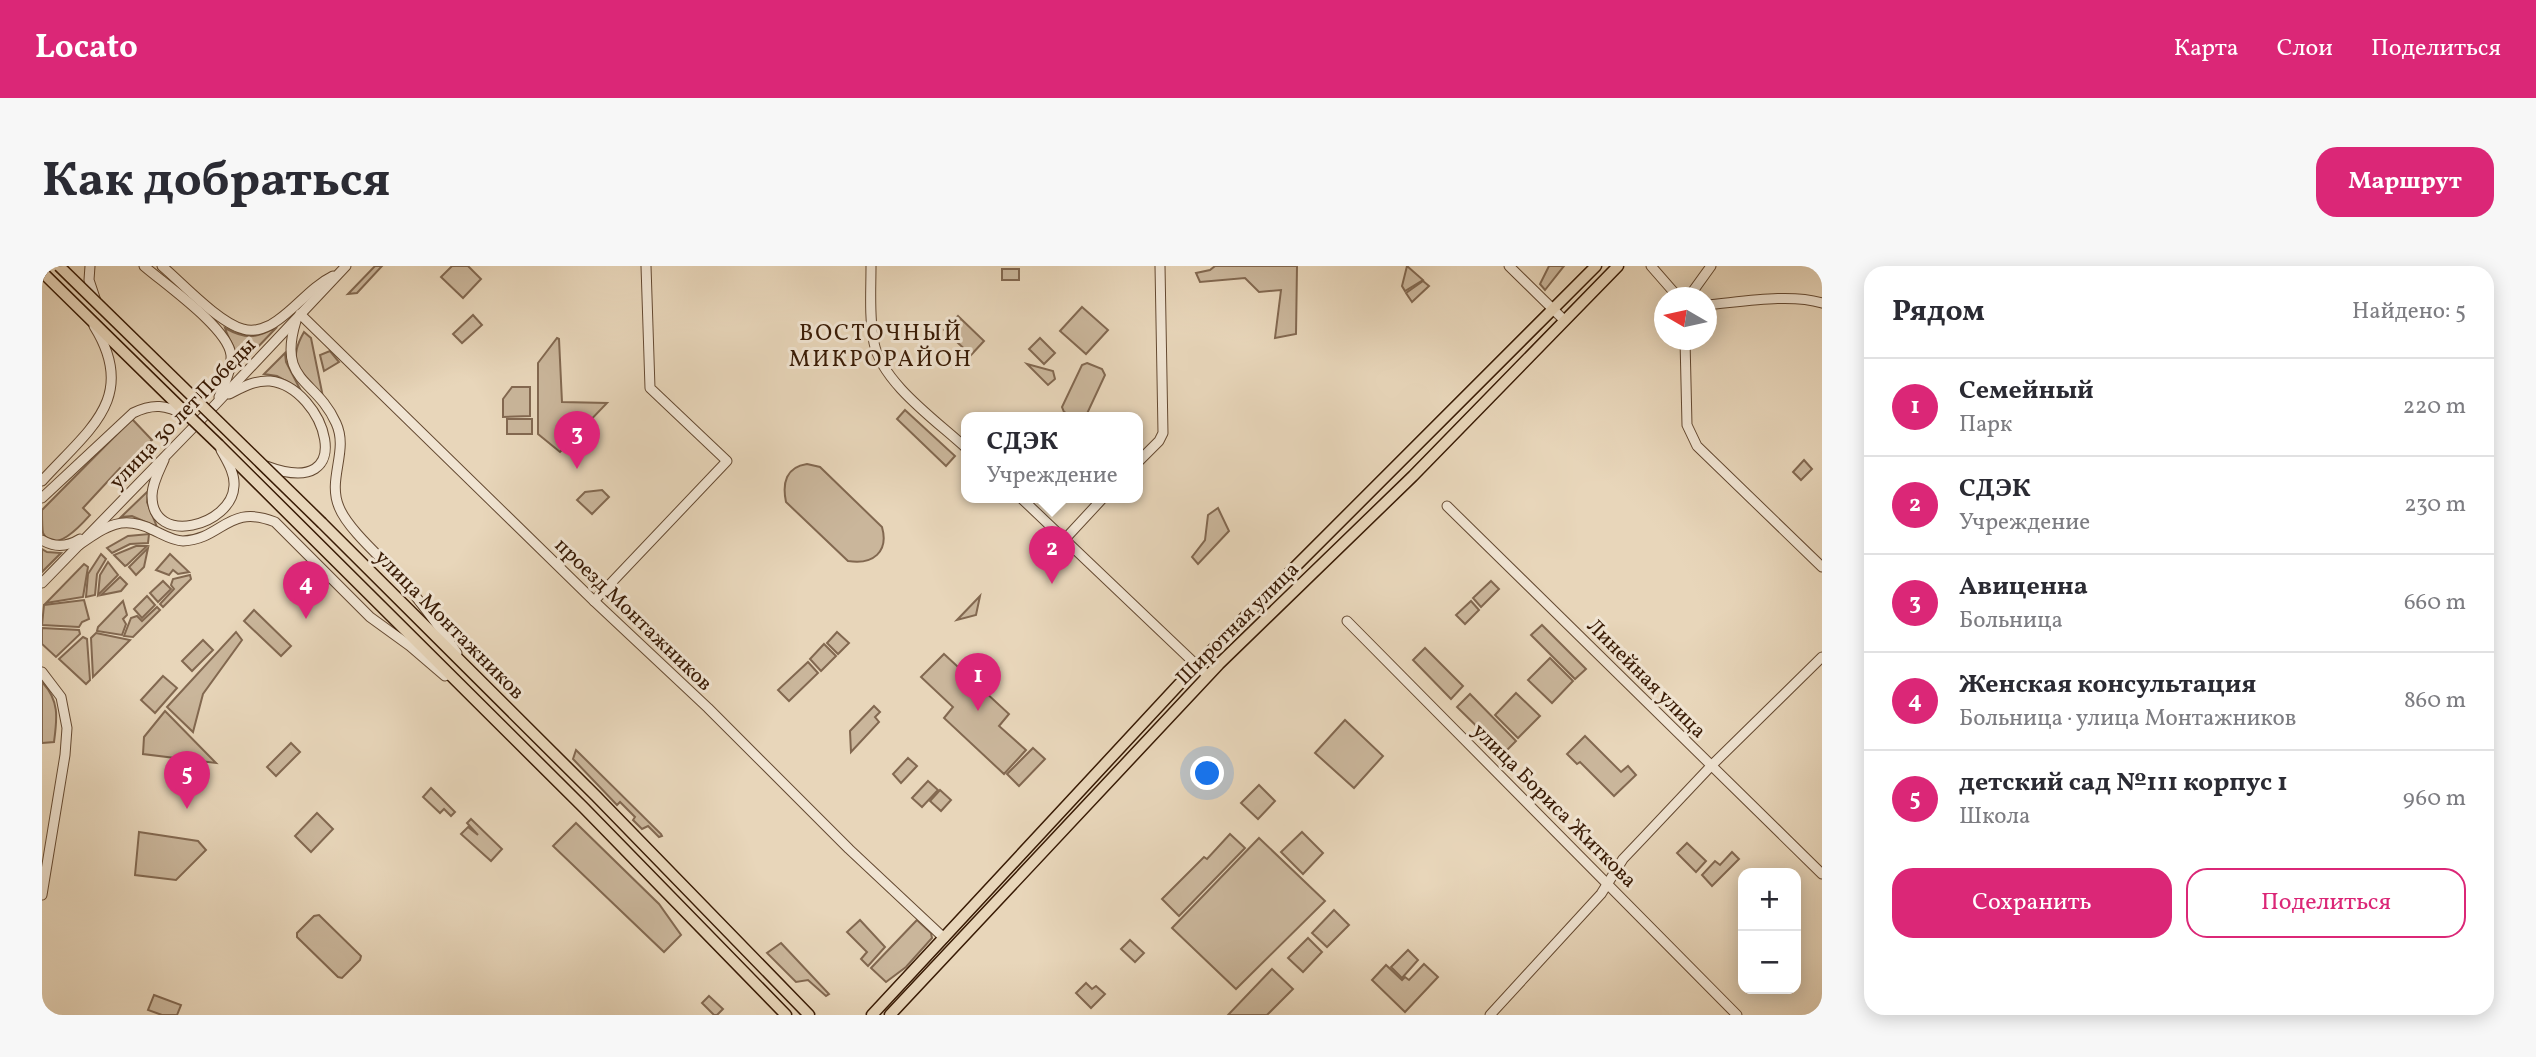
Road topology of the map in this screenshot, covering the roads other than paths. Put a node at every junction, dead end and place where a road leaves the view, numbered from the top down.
1 (59, 266) edge
2 (90, 266) edge
3 (144, 266) edge
4 (162, 266) edge
5 (346, 266) edge
6 (646, 266) edge
7 (871, 266) edge
8 (1160, 266) edge
9 (1509, 266) edge
10 (1597, 266) edge
11 (1618, 266) edge
12 (1651, 266) edge
13 (1711, 266) edge
14 (42, 271) edge
15 (338, 274) junction
16 (1669, 287) edge
17 (1696, 287) edge
18 (97, 303) junction
19 (1717, 303) edge
20 (1822, 303) edge
21 (1553, 310) junction
22 (298, 317) junction
23 (89, 319) junction
24 (1564, 320) junction
25 (1685, 350) edge
26 (218, 402) junction
27 (193, 420) junction
28 (961, 443) edge
29 (219, 445) junction
30 (165, 455) junction
31 (1143, 457) edge
32 (1399, 463) junction
33 (263, 465) junction
34 (1413, 476) junction
35 (42, 481) edge
36 (1375, 488) junction
37 (42, 498) edge
38 (1388, 501) junction
39 (1026, 503) edge
40 (1098, 503) edge
41 (1447, 506) dead end
42 (88, 535) junction
43 (1065, 539) junction
44 (42, 540) edge
45 (79, 545) junction
46 (1822, 567) edge
47 (42, 583) edge
48 (594, 601) junction
49 (1347, 621) dead end
50 (1822, 657) edge
51 (464, 663) junction
52 (1198, 665) junction
53 (42, 672) edge
54 (1208, 676) junction
55 (480, 706) junction
56 (1711, 766) junction
57 (1052, 822) junction
58 (1063, 832) junction
59 (1028, 848) junction
60 (1038, 858) junction
61 (1820, 869) edge
62 (1609, 884) junction
63 (42, 895) edge
64 (944, 938) junction
65 (786, 1015) edge
66 (809, 1015) edge
67 (872, 1015) edge
68 (890, 1015) edge
69 (1490, 1015) edge
70 (1737, 1015) edge

1 - 18 main road, улица Монтажников, bridge
2 - 18 street
3 - 26 street
4 - 15 street
5 - 15 street, улица 30 лет Победы
6 - 48 street
7 - 28 street
8 - 31 street
9 - 21 street
10 - 21 main road, Широтная улица
11 - 24 main road, Широтная улица
12 - 16 street
13 - 17 street
14 - 23 main road, улица Монтажников
15 - 22 street, улица 30 лет Победы
18 - 33 main road, улица Монтажников, bridge
19 - 20 street
21 - 24 street
21 - 32 main road, Широтная улица
22 - 26 street, улица 30 лет Победы
22 - 48 street, проезд Монтажников
22 - 51 street
23 - 27 main road, улица Монтажников
23 - 35 street
24 - 34 main road, Широтная улица
25 - 46 street
26 - 30 street, улица 30 лет Победы
26 - 33 street
27 - 29 main road, улица Монтажников, bridge
27 - 37 street
29 - 30 street
29 - 55 main road, улица Монтажников
30 - 42 street, улица 30 лет Победы
32 - 34 main road
32 - 36 main road, Широтная улица
33 - 51 main road, улица Монтажников, bridge
34 - 38 main road, Широтная улица
36 - 38 main road
36 - 52 main road, Широтная улица
38 - 54 main road, Широтная улица
39 - 43 street
40 - 43 street
41 - 56 street, Линейная улица
42 - 44 street
42 - 45 street, улица 30 лет Победы
43 - 52 street
45 - 47 street, улица 30 лет Победы
45 - 55 street
48 - 64 street, проезд Монтажников
49 - 62 street, улица Бориса Житкова
50 - 56 street
51 - 66 main road, улица Монтажников
52 - 54 street
52 - 57 main road, Широтная улица
53 - 63 street
54 - 58 main road, Широтная улица
55 - 65 main road, улица Монтажников
56 - 61 street, Линейная улица
56 - 62 street
57 - 58 main road
57 - 59 main road, Широтная улица
58 - 60 main road, Широтная улица
59 - 60 main road
59 - 64 main road, Широтная улица
60 - 68 main road, Широтная улица
62 - 69 street
62 - 70 street, улица Бориса Житкова
64 - 67 main road, Широтная улица

